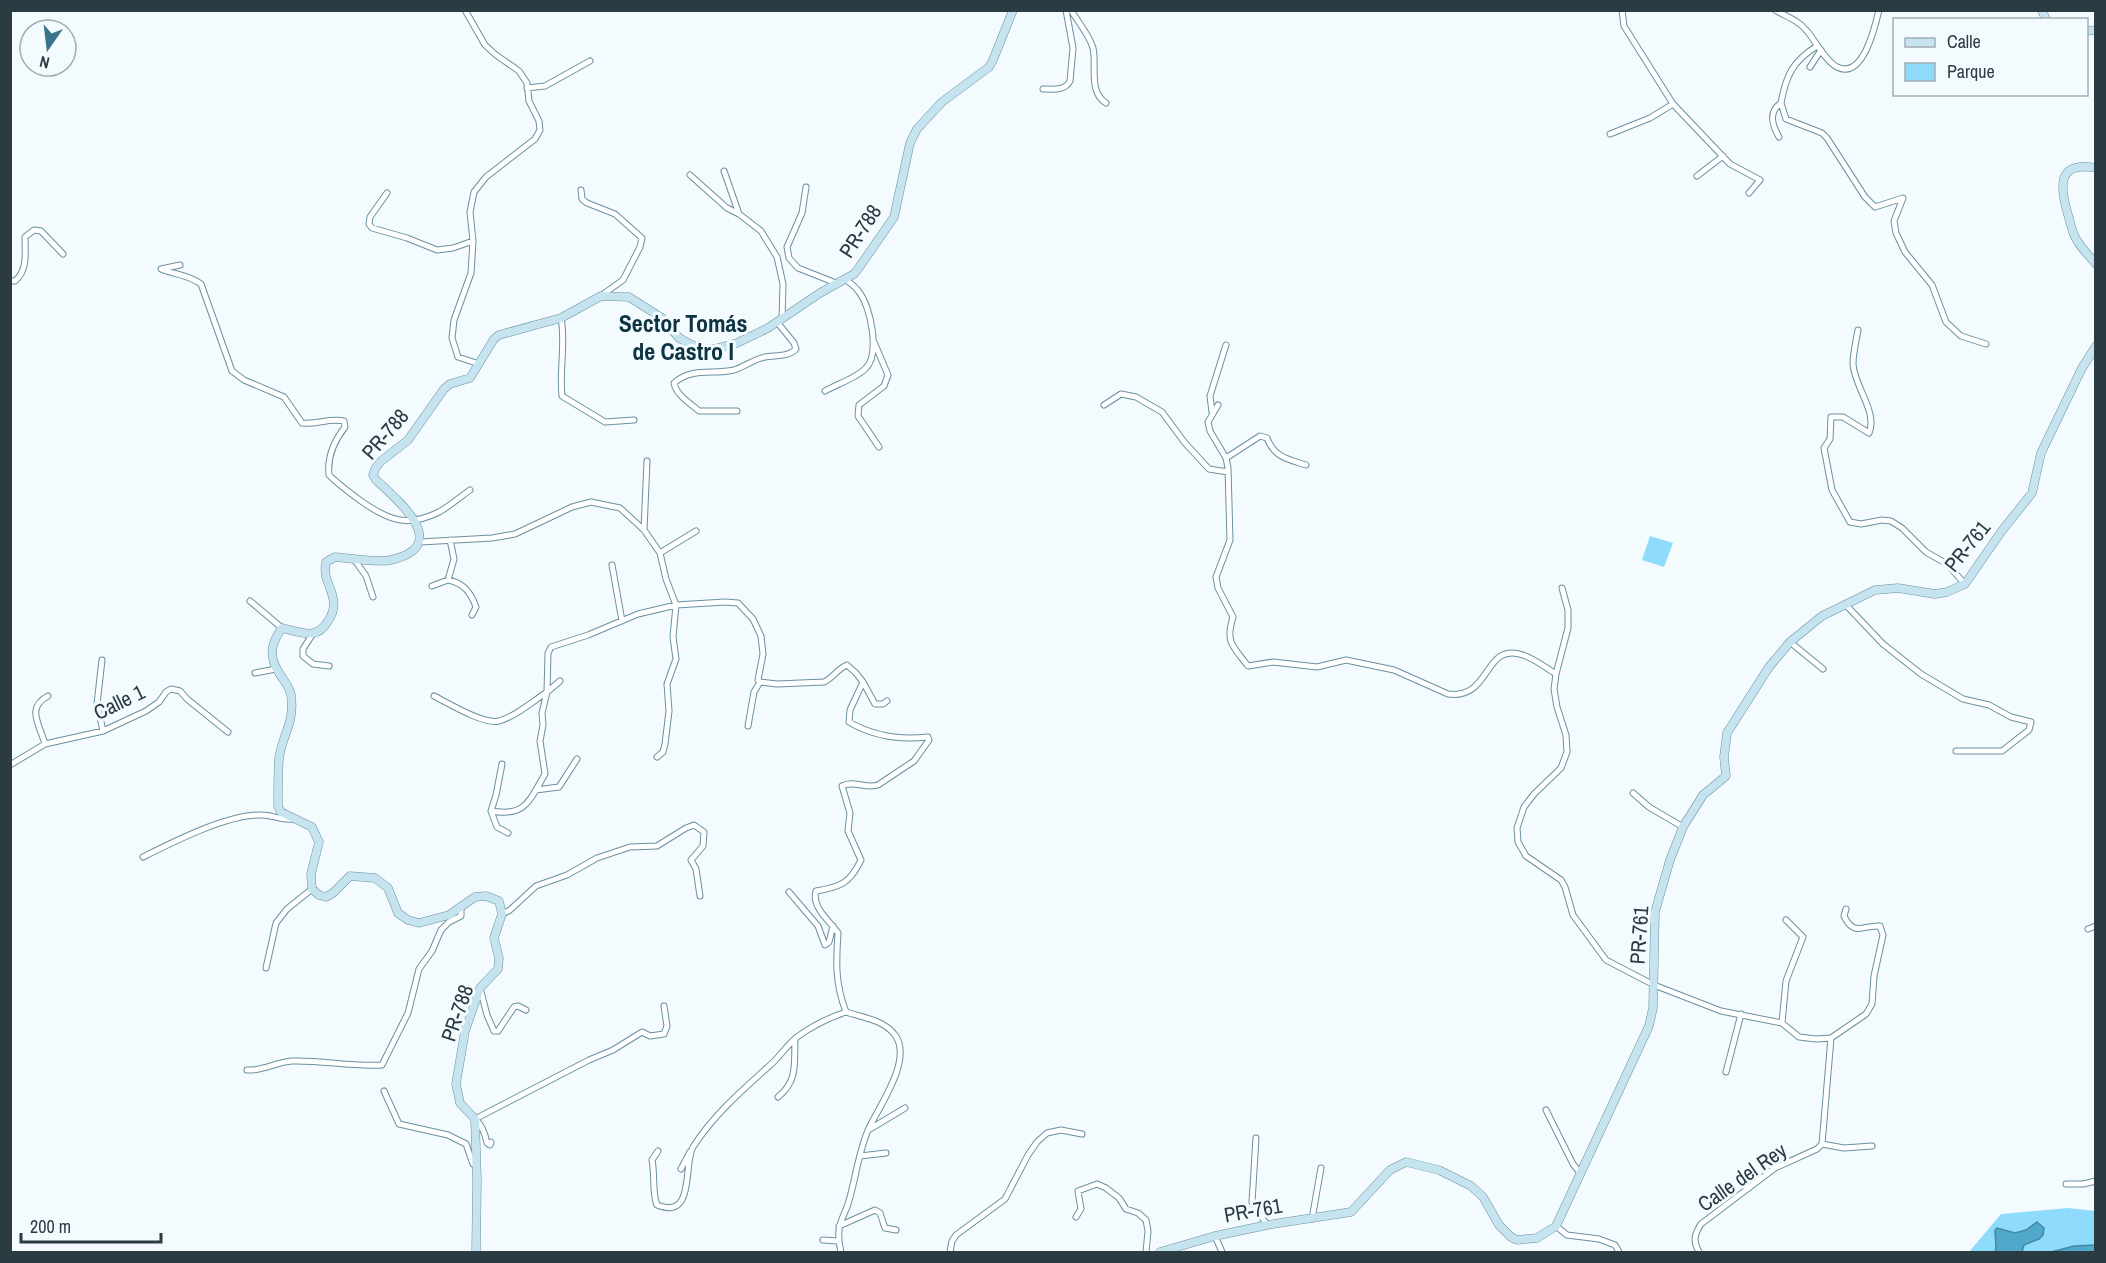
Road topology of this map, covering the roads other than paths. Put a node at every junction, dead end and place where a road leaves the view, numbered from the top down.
1 (465, 10) edge
2 (1013, 10) edge
3 (1066, 10) edge
4 (1071, 10) edge
5 (1622, 10) edge
6 (1775, 10) edge
7 (1789, 10) edge
8 (1879, 10) edge
9 (1792, 18) junction
10 (1819, 48) junction
11 (590, 61) dead end
12 (1810, 67) dead end
13 (527, 88) junction
14 (1043, 88) dead end
15 (1106, 103) dead end
16 (1781, 103) junction
17 (1673, 104) junction
18 (1610, 134) dead end
19 (1779, 137) dead end
20 (1723, 156) junction
21 (2096, 168) edge
22 (724, 171) dead end
23 (690, 175) dead end
24 (1696, 176) dead end
25 (806, 187) dead end
26 (581, 190) dead end
27 (387, 193) dead end
28 (1749, 193) dead end
29 (740, 214) junction
30 (473, 241) junction
31 (63, 254) dead end
32 (2096, 264) edge
33 (180, 265) dead end
34 (845, 279) junction
35 (10, 280) edge
36 (836, 283) junction
37 (601, 296) junction
38 (561, 318) junction
39 (780, 321) junction
40 (1858, 330) dead end
41 (874, 341) junction
42 (1986, 344) dead end
43 (1226, 345) dead end
44 (2096, 346) edge
45 (479, 364) junction
46 (825, 391) dead end
47 (1104, 405) dead end
48 (1218, 405) dead end
49 (737, 411) dead end
50 (1212, 412) junction
51 (634, 420) dead end
52 (879, 447) dead end
53 (1226, 458) junction
54 (647, 461) dead end
55 (1306, 465) dead end
56 (1228, 472) junction
57 (470, 490) dead end
58 (414, 520) junction
59 (644, 530) junction
60 (696, 531) dead end
61 (450, 540) junction
62 (420, 542) junction
63 (660, 553) junction
64 (354, 559) junction
65 (612, 564) dead end
66 (448, 580) junction
67 (1965, 584) junction
68 (432, 586) dead end
69 (1562, 588) dead end
70 (373, 597) dead end
71 (250, 601) dead end
72 (1845, 604) junction
73 (676, 605) junction
74 (472, 615) dead end
75 (622, 621) junction
76 (282, 628) junction
77 (312, 635) junction
78 (1790, 642) junction
79 (102, 660) dead end
80 (329, 666) dead end
81 (276, 669) junction
82 (1823, 669) dead end
83 (255, 673) dead end
84 (1556, 674) junction
85 (560, 681) dead end
86 (760, 682) junction
87 (863, 682) junction
88 (547, 692) junction
89 (48, 696) dead end
90 (434, 696) dead end
91 (887, 701) dead end
92 (748, 726) dead end
93 (103, 731) junction
94 (228, 732) dead end
95 (45, 744) junction
96 (1956, 751) dead end
97 (657, 757) dead end
98 (577, 759) dead end
99 (502, 764) dead end
100 (10, 765) edge
101 (536, 790) junction
102 (1633, 793) dead end
103 (491, 811) junction
104 (295, 818) junction
105 (1683, 827) junction
106 (508, 833) dead end
107 (144, 857) dead end
108 (312, 889) junction
109 (789, 891) dead end
110 (700, 896) dead end
111 (461, 907) junction
112 (1846, 909) dead end
113 (502, 914) junction
114 (1786, 921) dead end
115 (833, 926) junction
116 (2096, 926) edge
117 (2088, 929) dead end
118 (266, 968) dead end
119 (1654, 984) junction
120 (480, 988) junction
121 (664, 1006) dead end
122 (526, 1010) dead end
123 (846, 1012) junction
124 (1741, 1014) junction
125 (1782, 1023) junction
126 (795, 1038) junction
127 (1831, 1038) junction
128 (247, 1070) dead end
129 (1726, 1072) dead end
130 (384, 1091) dead end
131 (778, 1097) dead end
132 (905, 1108) dead end
133 (1546, 1110) dead end
134 (475, 1119) junction
135 (868, 1130) junction
136 (1082, 1134) dead end
137 (1256, 1138) dead end
138 (491, 1142) dead end
139 (1822, 1144) junction
140 (1872, 1146) dead end
141 (658, 1151) dead end
142 (690, 1151) junction
143 (886, 1153) dead end
144 (860, 1156) junction
145 (1321, 1168) dead end
146 (681, 1169) dead end
147 (1581, 1174) junction
148 (477, 1179) junction
149 (2096, 1181) edge
150 (2066, 1184) dead end
151 (1076, 1217) dead end
152 (1312, 1219) junction
153 (1267, 1225) junction
154 (839, 1226) junction
155 (1556, 1226) junction
156 (896, 1230) dead end
157 (1215, 1236) junction
158 (823, 1240) dead end
159 (838, 1241) junction
160 (1180, 1249) edge
161 (476, 1252) edge
162 (841, 1252) edge
163 (950, 1252) edge
164 (1146, 1252) edge
165 (1160, 1252) edge
166 (1222, 1252) edge
167 (1619, 1252) edge
168 (1699, 1252) edge

1 - 13 street
2 - 34 street, PR-788 / PR-788
3 - 14 street
4 - 15 street
5 - 17 street
6 - 9 street
7 - 9 street
8 - 10 street
9 - 10 street
10 - 12 street
10 - 16 street
11 - 13 street
13 - 30 street
16 - 19 street
16 - 42 street
17 - 18 street
17 - 20 street
20 - 24 street
20 - 28 street
21 - 32 street
22 - 29 street
23 - 29 street
25 - 36 street
26 - 37 street
27 - 30 street
29 - 39 street
30 - 45 street
31 - 35 street
33 - 58 street
34 - 36 street, PR-788 / PR-788
34 - 41 street
36 - 39 street, PR-788 / PR-788
37 - 38 street, PR-788 / PR-788
37 - 39 street, PR-788 / PR-788
38 - 45 street, PR-788 / PR-788
38 - 51 street
39 - 49 street
40 - 67 street
41 - 46 street
41 - 52 street
43 - 50 street
44 - 67 street, PR-761 / PR-761
45 - 58 street, PR-788 / PR-788
47 - 56 street
48 - 50 street
50 - 53 street
53 - 55 street
53 - 56 street
54 - 59 street
56 - 84 street
57 - 58 street
58 - 62 street, PR-788 / PR-788
59 - 61 street
59 - 63 street
60 - 63 street
61 - 62 street
61 - 66 street
62 - 64 street
63 - 73 street
64 - 70 street
64 - 77 street
65 - 75 street
66 - 68 street
66 - 74 street
67 - 72 street, PR-761 / PR-761
69 - 84 street
71 - 76 street
72 - 78 street, PR-761 / PR-761
72 - 96 street
73 - 75 street
73 - 86 street
73 - 97 street
75 - 88 street
76 - 77 street
76 - 81 street
77 - 80 street
78 - 82 street
78 - 105 street, PR-761 / PR-761
79 - 93 street
81 - 83 street
81 - 104 street
84 - 119 street
85 - 88 street
86 - 87 street
86 - 92 street
87 - 91 street
87 - 115 street
88 - 90 street
88 - 101 street
89 - 95 street
93 - 94 street, Calle 1
93 - 95 street, Calle 1
95 - 100 street, Calle 1
98 - 101 street
99 - 103 street
101 - 103 street
102 - 105 street
103 - 106 street
104 - 107 street
104 - 108 street
105 - 119 street, PR-761 / PR-761
108 - 111 street
108 - 118 street
109 - 115 street
110 - 113 street
111 - 113 street
111 - 128 street
112 - 127 street
113 - 120 street, PR-788 / PR-788
114 - 125 street
115 - 123 street
116 - 117 street
119 - 124 street
119 - 147 street, PR-761 / PR-761
120 - 122 street
120 - 134 street, PR-788 / PR-788
121 - 134 street
123 - 126 street
123 - 135 street
124 - 125 street
124 - 129 street
125 - 127 street
126 - 131 street
126 - 142 street
127 - 139 street
130 - 148 street
132 - 135 street
133 - 147 street
134 - 138 street
134 - 148 street
135 - 144 street
136 - 163 street
137 - 153 street
139 - 140 street
139 - 168 street, Calle del Rey
141 - 142 street
142 - 146 street
143 - 144 street
144 - 154 street
145 - 152 street
147 - 155 street, PR-761 / PR-761
148 - 161 street
149 - 150 street
151 - 164 street
152 - 153 street, PR-761 / PR-761
152 - 155 street, PR-761 / PR-761
153 - 157 street, PR-761 / PR-761
154 - 156 street
154 - 159 street
155 - 167 street
157 - 160 street, PR-761 / PR-761
157 - 166 street
158 - 159 street
159 - 162 street
160 - 165 street, PR-761 / PR-761

